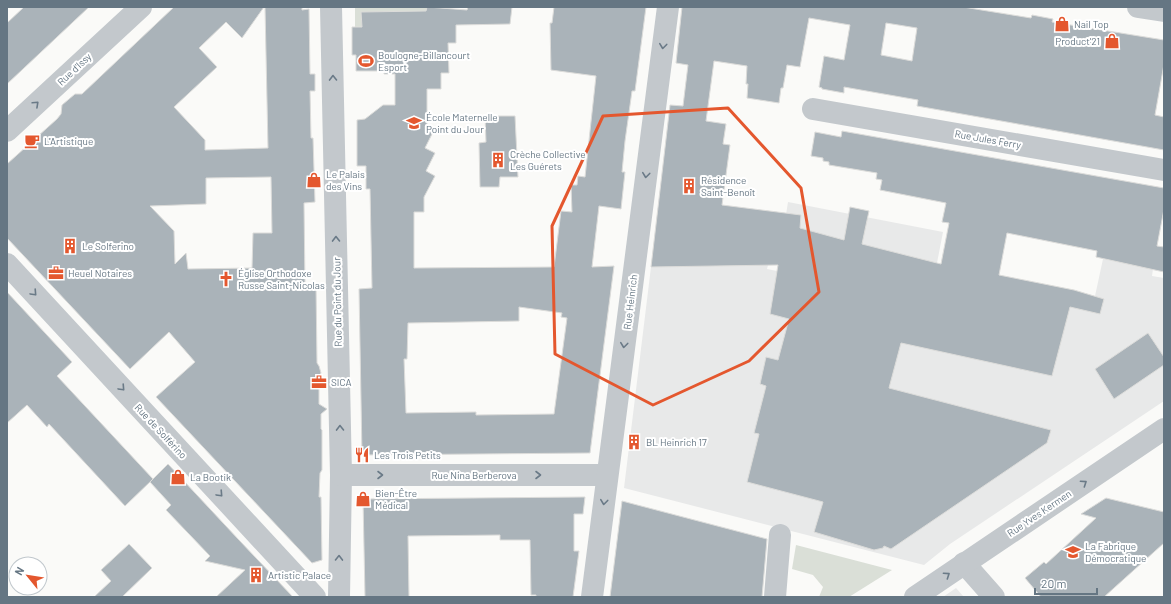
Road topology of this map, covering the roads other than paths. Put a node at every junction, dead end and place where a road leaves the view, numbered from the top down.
1 (141, 7) edge
2 (331, 7) edge
3 (668, 7) edge
4 (1138, 7) edge
5 (1164, 12) edge
6 (813, 109) dead end
7 (7, 131) edge
8 (1164, 170) edge
9 (7, 264) edge
10 (1164, 429) edge
11 (341, 475) junction
12 (607, 475) junction
13 (780, 535) dead end
14 (964, 563) junction
15 (315, 597) edge
16 (339, 597) edge
17 (592, 597) edge
18 (775, 597) edge
19 (915, 597) edge
20 (994, 597) edge

7 -> 1 street, Rue d'Issy
11 -> 2 street, Rue du Point du Jour
3 -> 12 street, Rue Heinrich
4 - 5 street
6 - 8 street, Rue Jules Ferry
9 -> 15 street, Rue de Solférino
14 -> 10 street, Rue Yves Kermen
11 -> 12 street, Rue Nina Berberova
16 -> 11 street, Rue du Point du Jour
12 -> 17 street, Rue Heinrich
13 - 18 street
19 -> 14 street, Rue Yves Kermen
14 - 20 street

